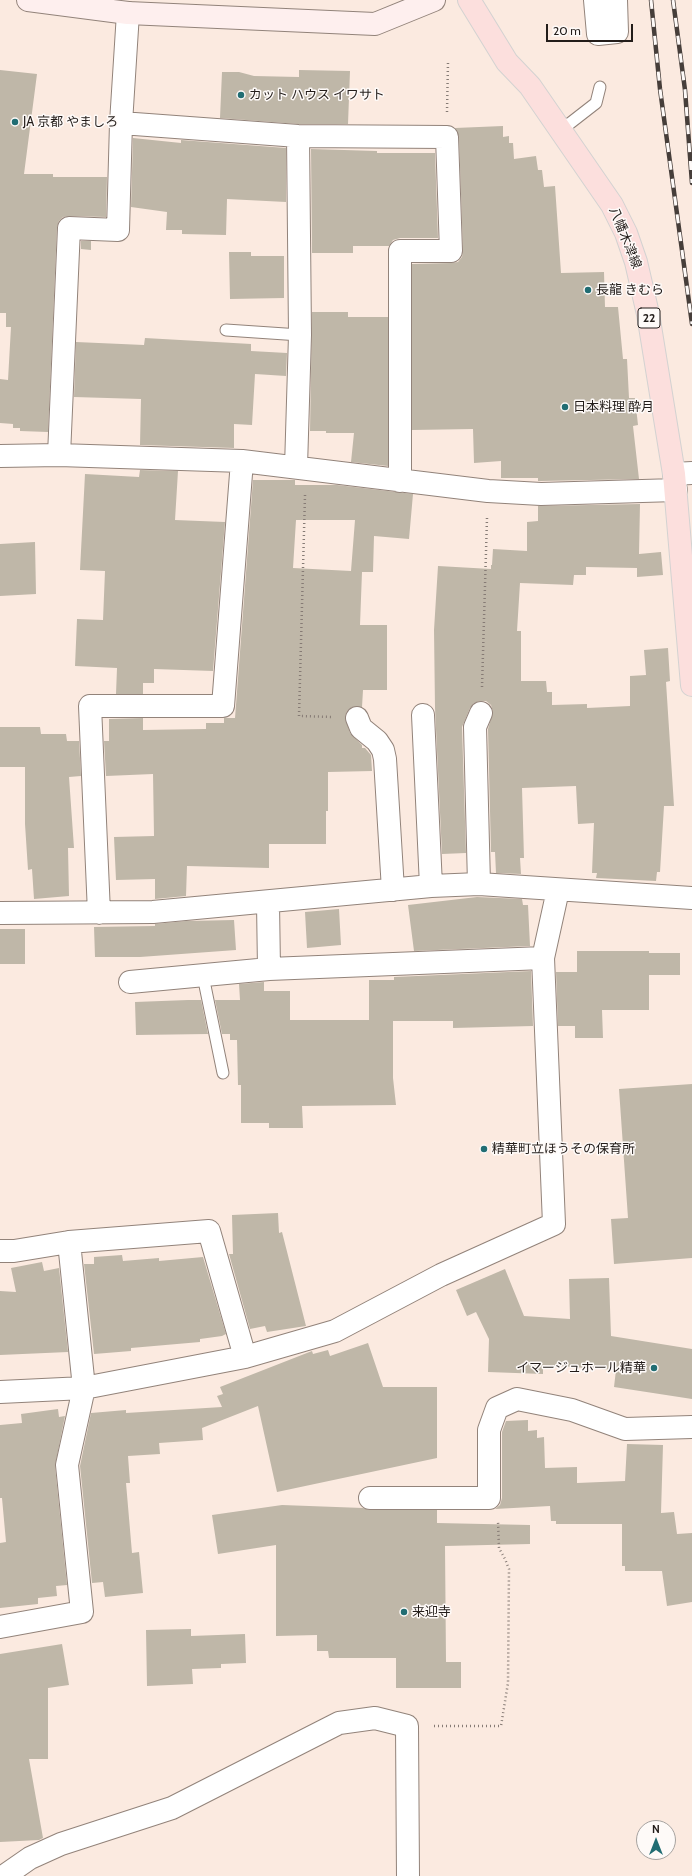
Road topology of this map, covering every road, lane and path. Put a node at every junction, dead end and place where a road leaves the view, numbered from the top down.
1 (28, 0) edge
2 (434, 0) edge
3 (469, 0) edge
4 (595, 0) edge
5 (616, 0) edge
6 (128, 13) junction
7 (448, 62) dead end
8 (600, 87) dead end
9 (121, 123) junction
10 (560, 131) junction
11 (298, 136) junction
12 (447, 137) junction
13 (226, 330) dead end
14 (300, 334) junction
15 (59, 454) junction
16 (0, 456) edge
17 (242, 461) junction
18 (301, 468) junction
19 (681, 479) edge
20 (400, 481) junction
21 (488, 491) junction
22 (692, 685) edge
23 (481, 713) joint
24 (423, 715) dead end
25 (357, 718) joint
26 (479, 884) junction
27 (431, 886) junction
28 (393, 890) junction
29 (558, 890) junction
30 (692, 898) edge
31 (268, 903) junction
32 (0, 912) edge
33 (99, 913) junction
34 (543, 958) junction
35 (268, 969) junction
36 (203, 976) junction
37 (130, 982) dead end
38 (223, 1073) dead end
39 (69, 1242) junction
40 (0, 1250) edge
41 (245, 1357) junction
42 (84, 1388) junction
43 (0, 1392) edge
44 (692, 1427) edge
45 (370, 1498) dead end
46 (489, 1498) junction
47 (0, 1627) edge
48 (407, 1726) junction
49 (4, 1876) edge
50 (408, 1876) edge

1 - 6 street
2 - 6 street
3 - 10 main road, 八幡木津線 / 22
4 - 5 street
6 - 9 street
7 - 12 path
8 - 10 lane
9 - 11 street
9 - 15 street
10 - 19 main road, 八幡木津線 / 22
11 - 12 street
11 - 14 street
12 - 20 street
13 - 14 lane
14 - 18 street
15 - 16 street
15 - 17 street
17 - 18 street
17 - 33 street
18 - 20 street
18 - 25 path
19 - 21 street
19 - 22 main road, 八幡木津線 / 22
20 - 21 street
21 - 23 path
23 - 26 street
24 - 27 street
25 - 28 street
26 - 27 street
26 - 29 street
27 - 28 street
28 - 31 street
29 - 30 street
29 - 34 street
31 - 33 street
31 - 35 street
32 - 33 street
34 - 35 street
34 - 41 street
35 - 36 street
36 - 37 street
36 - 38 lane
39 - 40 street
39 - 41 street
39 - 42 street
41 - 42 street
42 - 43 street
42 - 47 street
44 - 46 street
45 - 46 street
46 - 48 path
48 - 49 street
48 - 50 street

